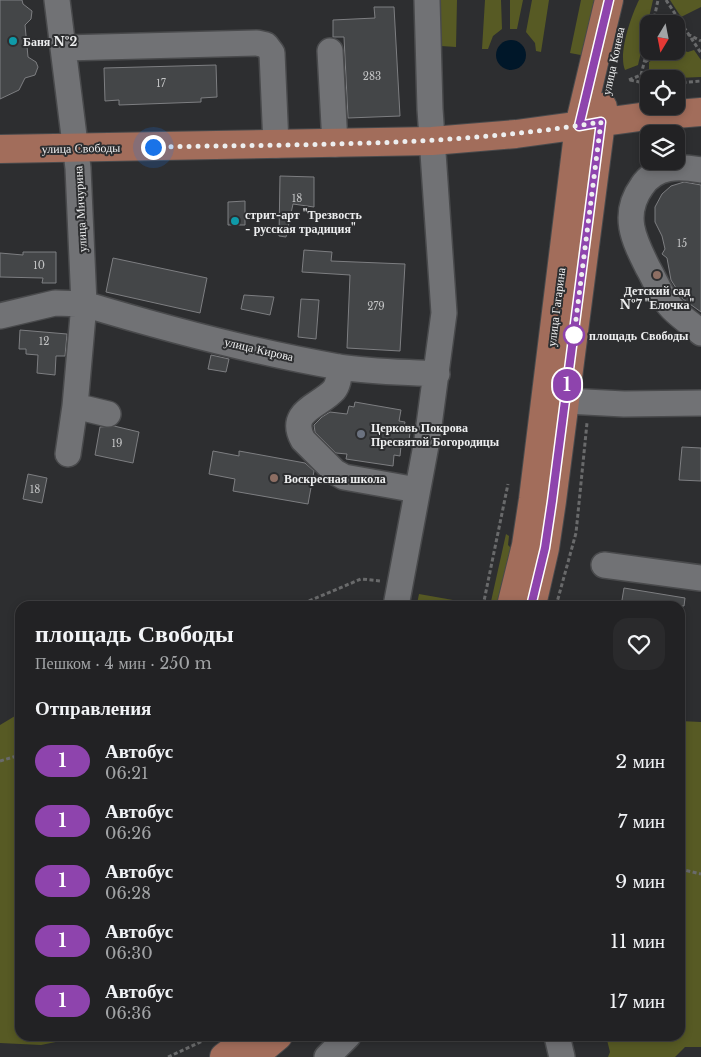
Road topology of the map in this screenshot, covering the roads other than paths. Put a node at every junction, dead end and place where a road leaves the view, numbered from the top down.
1 (57, 0) edge
2 (427, 0) edge
3 (609, 0) edge
4 (626, 0) edge
5 (64, 48) junction
6 (330, 51) dead end
7 (701, 112) edge
8 (590, 124) junction
9 (432, 141) junction
10 (335, 144) junction
11 (276, 145) junction
12 (0, 149) edge
13 (76, 149) junction
14 (701, 170) edge
15 (84, 304) junction
16 (0, 316) edge
17 (701, 333) edge
18 (340, 367) junction
19 (437, 374) junction
20 (566, 400) junction
21 (701, 403) edge
22 (75, 406) junction
23 (108, 414) dead end
24 (68, 454) dead end
25 (417, 490) junction
26 (604, 565) dead end
27 (701, 578) edge
28 (397, 601) edge
29 (512, 601) edge
30 (532, 601) edge
31 (245, 1041) edge
32 (272, 1041) edge
33 (343, 1041) edge
34 (558, 1041) edge
35 (224, 1057) edge
36 (253, 1057) edge
37 (327, 1057) edge
38 (562, 1057) edge

1 - 5 street, улица Мичурина
2 - 9 street
3 - 8 main road, улица Конева
4 - 8 main road, улица Конева
5 - 11 street
5 - 13 street, улица Мичурина
6 - 10 street
7 - 8 main road, улица Свободы
8 - 9 main road, улица Свободы
8 - 20 main road, улица Гагарина
8 - 29 main road, улица Гагарина
9 - 10 main road, улица Свободы
9 - 19 street
10 - 11 main road, улица Свободы
11 - 13 main road, улица Свободы
12 - 13 main road, улица Свободы
13 - 15 street, улица Мичурина
14 - 17 street
15 - 16 street
15 - 18 street, улица Кирова
15 - 22 street, улица Мичурина
18 - 19 street, улица Кирова
18 - 25 street
19 - 25 street
20 - 21 street
20 - 30 main road, улица Гагарина
22 - 23 street
22 - 24 street, улица Мичурина
25 - 28 street
26 - 27 street
31 - 35 main road
32 - 36 main road
33 - 37 street
34 - 38 street

